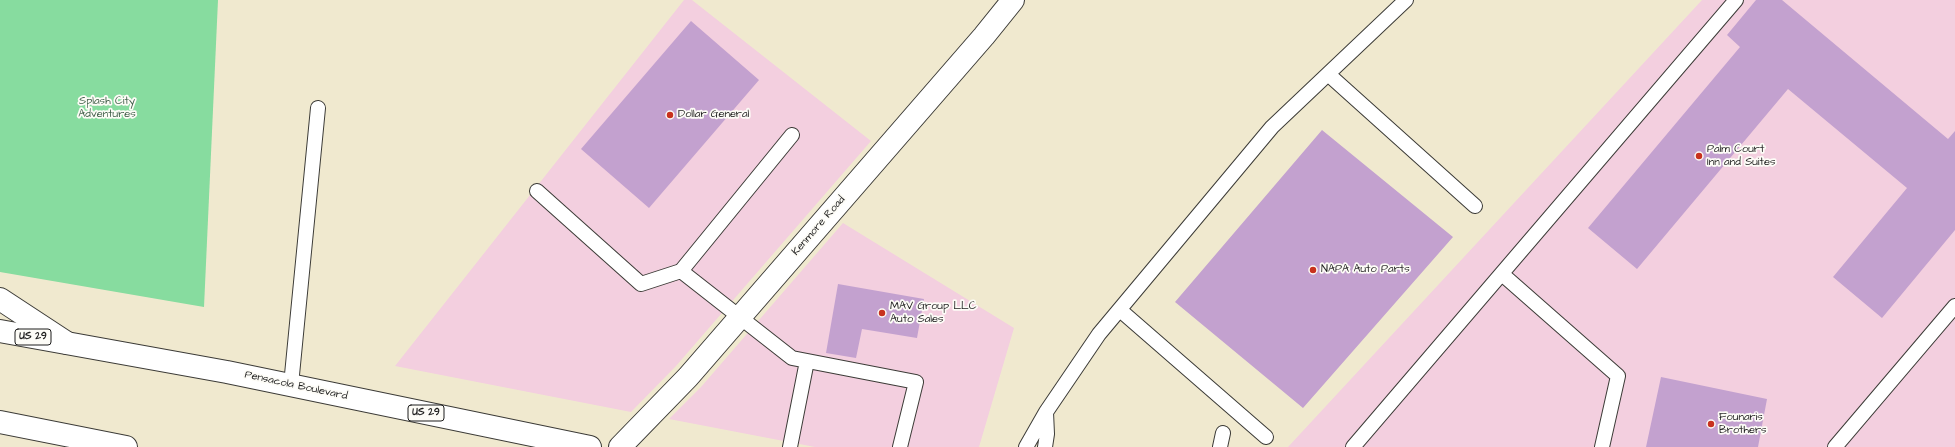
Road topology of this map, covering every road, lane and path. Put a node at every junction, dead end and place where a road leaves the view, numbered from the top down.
1 (1012, 0) edge
2 (1406, 0) edge
3 (1736, 0) edge
4 (1328, 74) junction
5 (318, 108) dead end
6 (792, 136) dead end
7 (537, 191) dead end
8 (1475, 206) dead end
9 (680, 270) junction
10 (1502, 274) junction
11 (0, 299) edge
12 (1955, 306) edge
13 (1120, 310) junction
14 (739, 318) junction
15 (0, 331) edge
16 (67, 343) junction
17 (807, 360) junction
18 (290, 385) junction
19 (1046, 412) junction
20 (0, 422) edge
21 (1266, 437) dead end
22 (126, 447) edge
23 (590, 447) edge
24 (620, 447) edge
25 (790, 447) edge
26 (900, 447) edge
27 (1026, 447) edge
28 (1045, 447) edge
29 (1355, 447) edge
30 (1602, 447) edge
31 (1835, 447) edge

1 - 14 main road, Kenmore Road
2 - 4 lane
3 - 10 lane
4 - 8 lane
4 - 13 lane
5 - 18 lane
6 - 9 lane
7 - 9 lane
9 - 14 lane
10 - 29 lane
10 - 30 lane
11 - 16 main road
12 - 31 lane
13 - 19 lane
13 - 21 lane
14 - 17 lane
14 - 24 main road, Kenmore Road
15 - 16 main road, Pensacola Boulevard / US 29
16 - 18 main road, Pensacola Boulevard / US 29
17 - 25 lane
17 - 26 lane
18 - 23 main road, Pensacola Boulevard / US 29
19 - 27 lane
19 - 28 lane
20 - 22 main road

